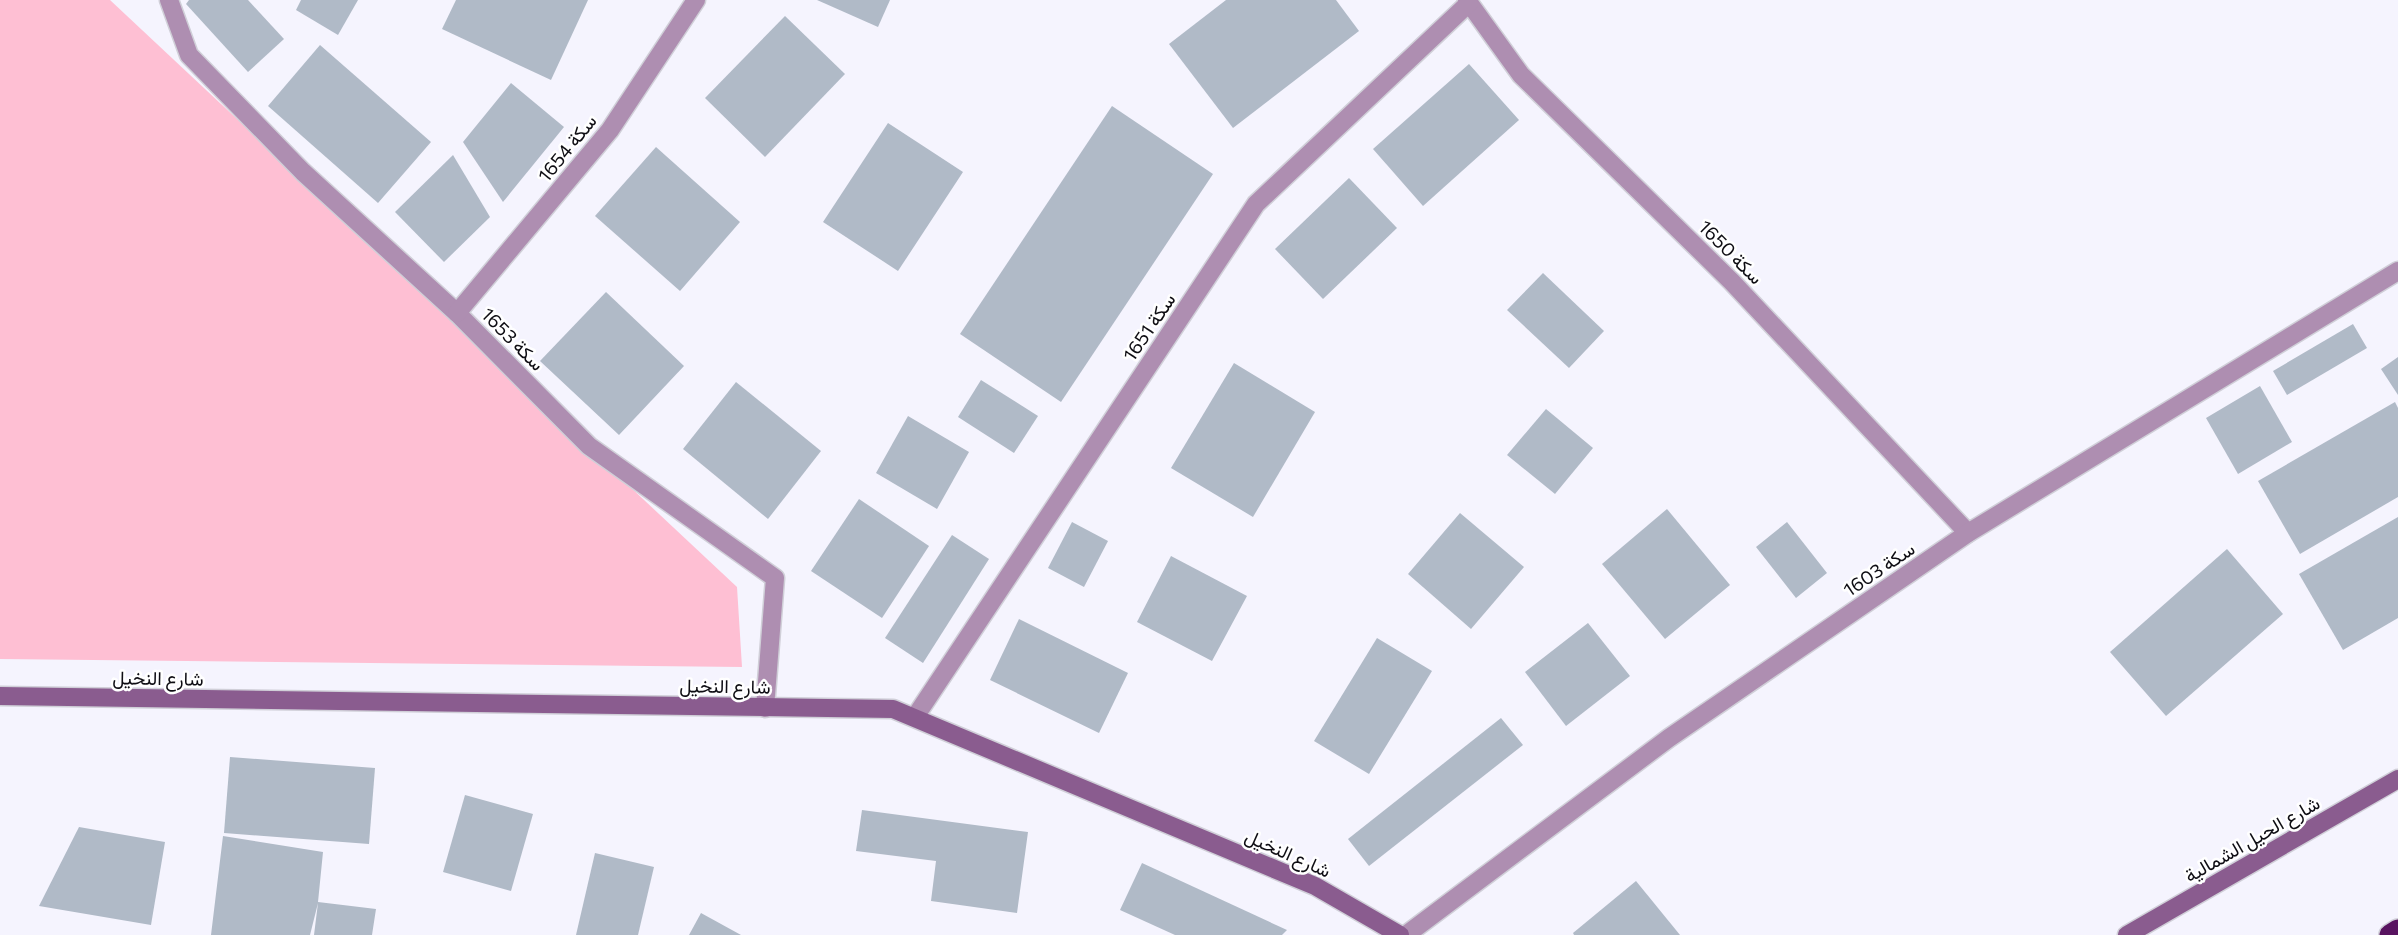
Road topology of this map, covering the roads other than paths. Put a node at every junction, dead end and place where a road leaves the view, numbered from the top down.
1 (169, 0) edge
2 (696, 0) edge
3 (1468, 2) edge
4 (2398, 271) edge
5 (457, 313) junction
6 (1968, 533) junction
7 (0, 696) edge
8 (765, 708) junction
9 (915, 718) junction
10 (2398, 779) edge
11 (2398, 930) edge
12 (1400, 935) edge
13 (1406, 935) edge
14 (2127, 935) edge
15 (2390, 935) edge

1 - 5 street, سكة 1653
2 - 5 street, سكة 1654
3 - 6 street, سكة 1650
3 - 9 street, سكة 1651
4 - 6 street, سكة 1603
5 - 8 street, سكة 1653
6 - 13 street, سكة 1603
7 - 8 street, شارع النخيل
8 - 9 street, شارع النخيل
9 - 12 street, شارع النخيل
10 - 14 street, شارع الحيل الشمالية
11 - 15 highway

